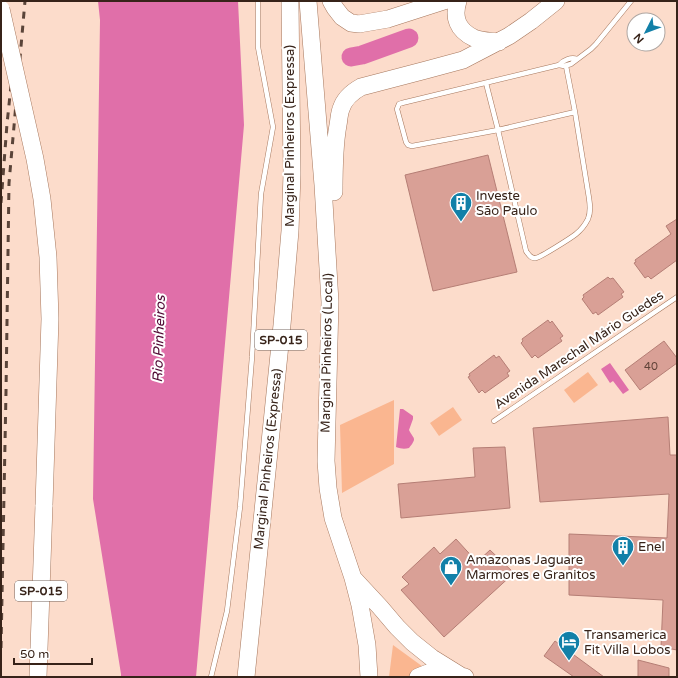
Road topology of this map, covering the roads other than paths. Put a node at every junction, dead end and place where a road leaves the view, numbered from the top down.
1 (258, 1) edge
2 (290, 1) edge
3 (308, 1) edge
4 (331, 1) edge
5 (444, 1) edge
6 (458, 1) edge
7 (556, 1) edge
8 (631, 1) edge
9 (1, 9) edge
10 (499, 42) junction
11 (577, 59) junction
12 (559, 65) junction
13 (566, 66) junction
14 (486, 83) junction
15 (575, 112) junction
16 (498, 130) junction
17 (677, 296) edge
18 (330, 302) junction
19 (494, 421) dead end
20 (353, 578) junction
21 (463, 676) edge
22 (38, 677) edge
23 (211, 677) edge
24 (246, 677) edge
25 (369, 677) edge
26 (418, 677) edge

1 - 23 lane
2 - 24 highway, Marginal Pinheiros (Expressa) / SP-015
3 - 18 highway, Marginal Pinheiros (Local)
4 - 5 highway
6 - 10 highway
7 - 10 highway
8 - 11 lane
9 - 22 highway, SP-015, bridge
10 - 18 highway
11 - 12 lane
11 - 13 lane
12 - 13 lane
12 - 14 lane
13 - 15 lane
14 - 16 lane
14 - 16 lane
15 - 16 lane
15 - 16 lane
17 - 19 lane, Avenida Marechal Mário Guedes
18 - 20 highway, Marginal Pinheiros (Local)
20 - 21 highway
20 - 25 highway, Marginal Pinheiros (Local)
21 - 26 highway

